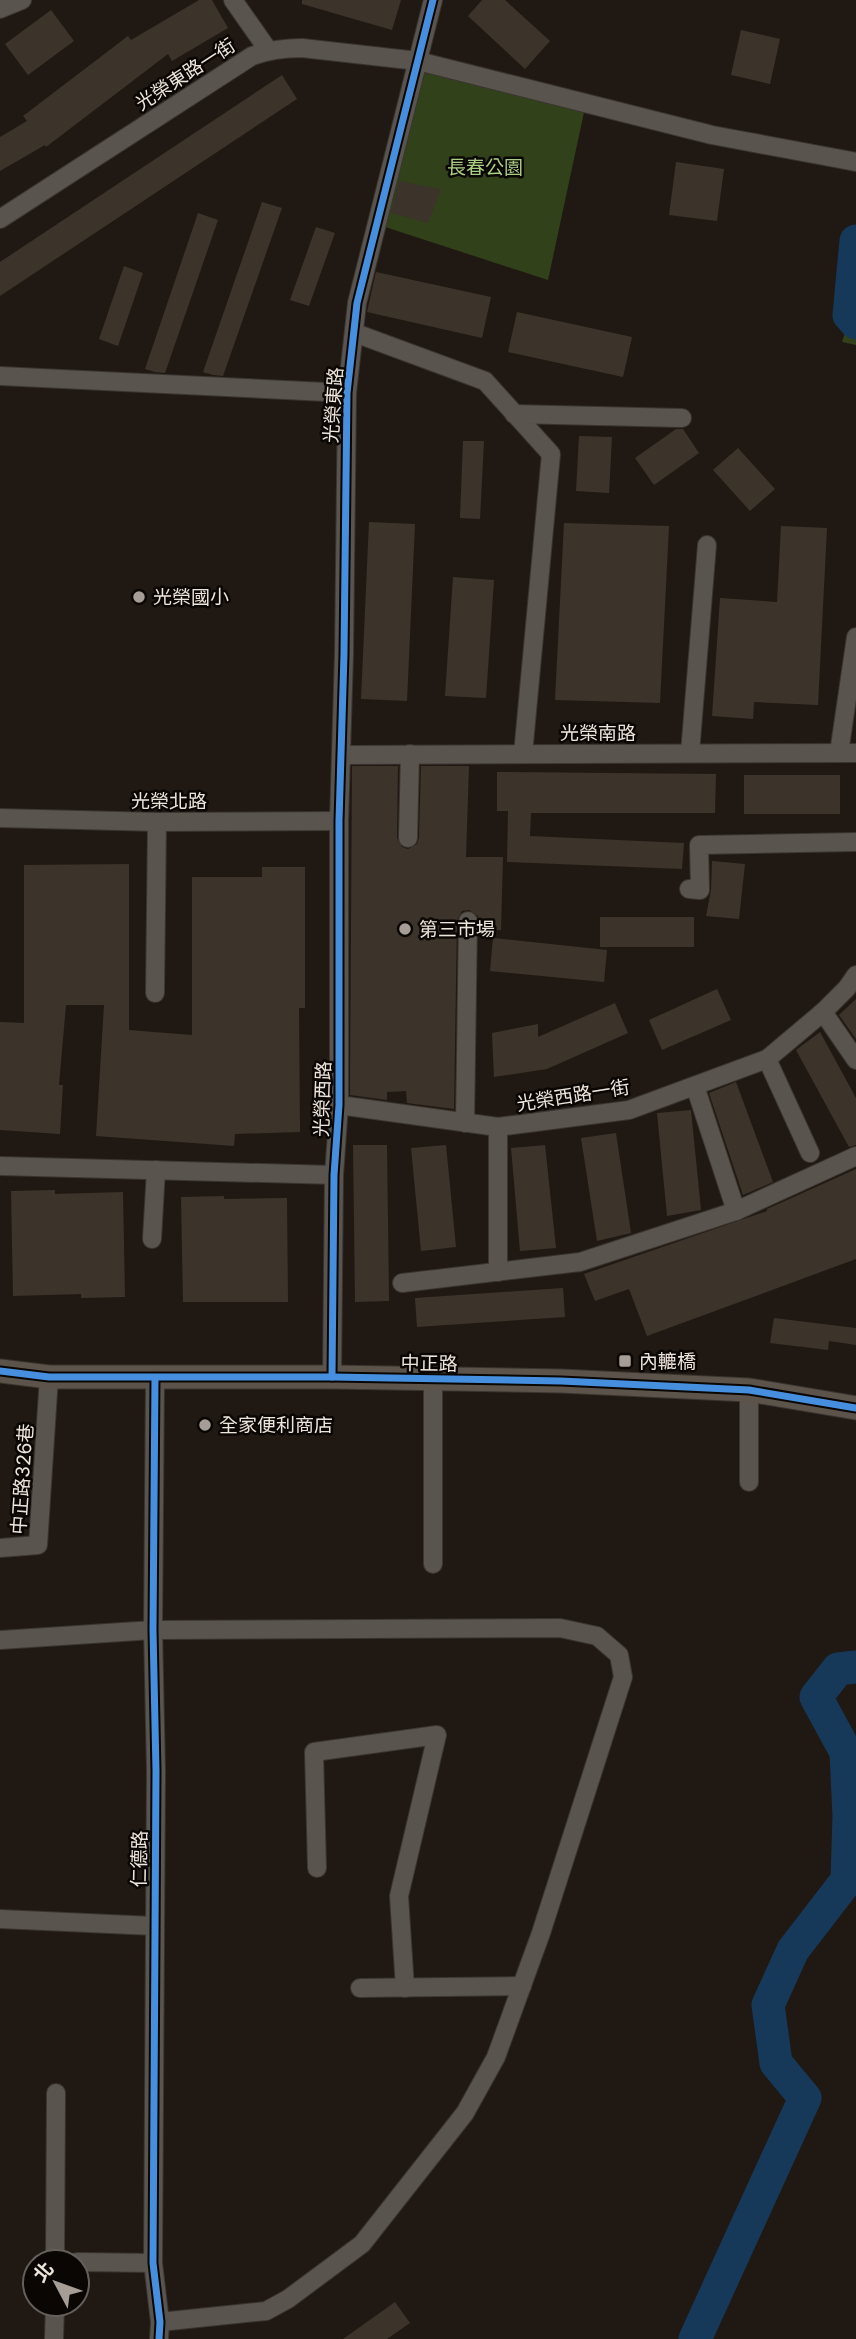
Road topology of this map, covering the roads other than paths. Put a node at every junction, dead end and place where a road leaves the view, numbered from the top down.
1 (22, 0) edge
2 (233, 0) edge
3 (433, 0) edge
4 (0, 9) edge
5 (268, 50) junction
6 (418, 61) junction
7 (856, 162) edge
8 (0, 219) edge
9 (355, 333) junction
10 (0, 376) edge
11 (347, 393) junction
12 (514, 414) junction
13 (682, 418) dead end
14 (707, 545) dead end
15 (856, 637) edge
16 (690, 753) junction
17 (848, 753) edge
18 (410, 754) junction
19 (523, 754) junction
20 (341, 755) junction
21 (0, 818) edge
22 (339, 821) junction
23 (157, 822) junction
24 (408, 838) dead end
25 (856, 842) edge
26 (688, 889) dead end
27 (468, 921) dead end
28 (856, 975) edge
29 (155, 993) dead end
30 (822, 1012) junction
31 (767, 1059) junction
32 (856, 1060) edge
33 (695, 1086) junction
34 (339, 1105) junction
35 (465, 1124) junction
36 (498, 1127) junction
37 (810, 1153) dead end
38 (856, 1156) edge
39 (0, 1166) edge
40 (156, 1171) junction
41 (334, 1175) junction
42 (736, 1211) junction
43 (152, 1239) dead end
44 (498, 1272) junction
45 (402, 1283) dead end
46 (0, 1371) edge
47 (49, 1377) junction
48 (332, 1377) junction
49 (155, 1378) junction
50 (433, 1378) junction
51 (749, 1390) junction
52 (856, 1408) edge
53 (749, 1482) dead end
54 (0, 1548) edge
55 (433, 1564) dead end
56 (153, 1630) junction
57 (0, 1640) edge
58 (317, 1868) dead end
59 (0, 1919) edge
60 (154, 1926) junction
61 (522, 1986) junction
62 (405, 1987) junction
63 (360, 1988) dead end
64 (56, 2093) dead end
65 (55, 2248) edge
66 (91, 2262) edge
67 (153, 2263) junction
68 (54, 2318) edge
69 (160, 2330) edge
70 (54, 2339) edge

1 - 4 street
2 - 5 street
3 - 6 street, 光榮東路
5 - 6 street, 光榮東路一街
5 - 8 street, 光榮東路一街
6 - 7 street, 光榮東路一街
6 - 9 street, 光榮東路
9 - 11 street, 光榮東路
9 - 12 street
10 - 11 street
11 - 20 street, 光榮東路
12 - 13 street
12 - 19 street
14 - 16 street
15 - 17 street
16 - 17 street, 光榮南路
16 - 19 street, 光榮南路
18 - 19 street, 光榮南路
18 - 20 street, 光榮南路
18 - 24 street
20 - 22 street, 光榮東路
21 - 23 street, 光榮北路
22 - 23 street, 光榮北路
22 - 34 street, 光榮西路
23 - 29 street
25 - 26 street
27 - 35 street
28 - 30 street, 光榮西路一街
30 - 31 street, 光榮西路一街
30 - 32 street
31 - 33 street, 光榮西路一街
31 - 37 street
33 - 36 street, 光榮西路一街
33 - 42 street
34 - 35 street, 光榮西路一街
34 - 41 street, 光榮西路
35 - 36 street, 光榮西路一街
36 - 44 street
38 - 42 street
39 - 40 street
40 - 41 street
40 - 43 street
41 - 48 street, 光榮西路
42 - 44 street
44 - 45 street
46 - 47 main road, 中正路
47 - 49 main road, 中正路
47 - 54 street, 中正路326巷
48 - 49 main road, 中正路
48 - 50 main road, 中正路
49 - 56 street, 仁德路
50 - 51 main road, 中正路
50 - 55 street
51 - 52 main road, 中正路
51 - 53 street
56 - 57 street
56 - 60 street, 仁德路
56 - 61 street
58 - 62 street
59 - 60 street
60 - 67 street, 仁德路
61 - 62 street
61 - 69 street
62 - 63 street
64 - 65 street
66 - 67 street
67 - 69 street, 仁德路
68 - 70 street

